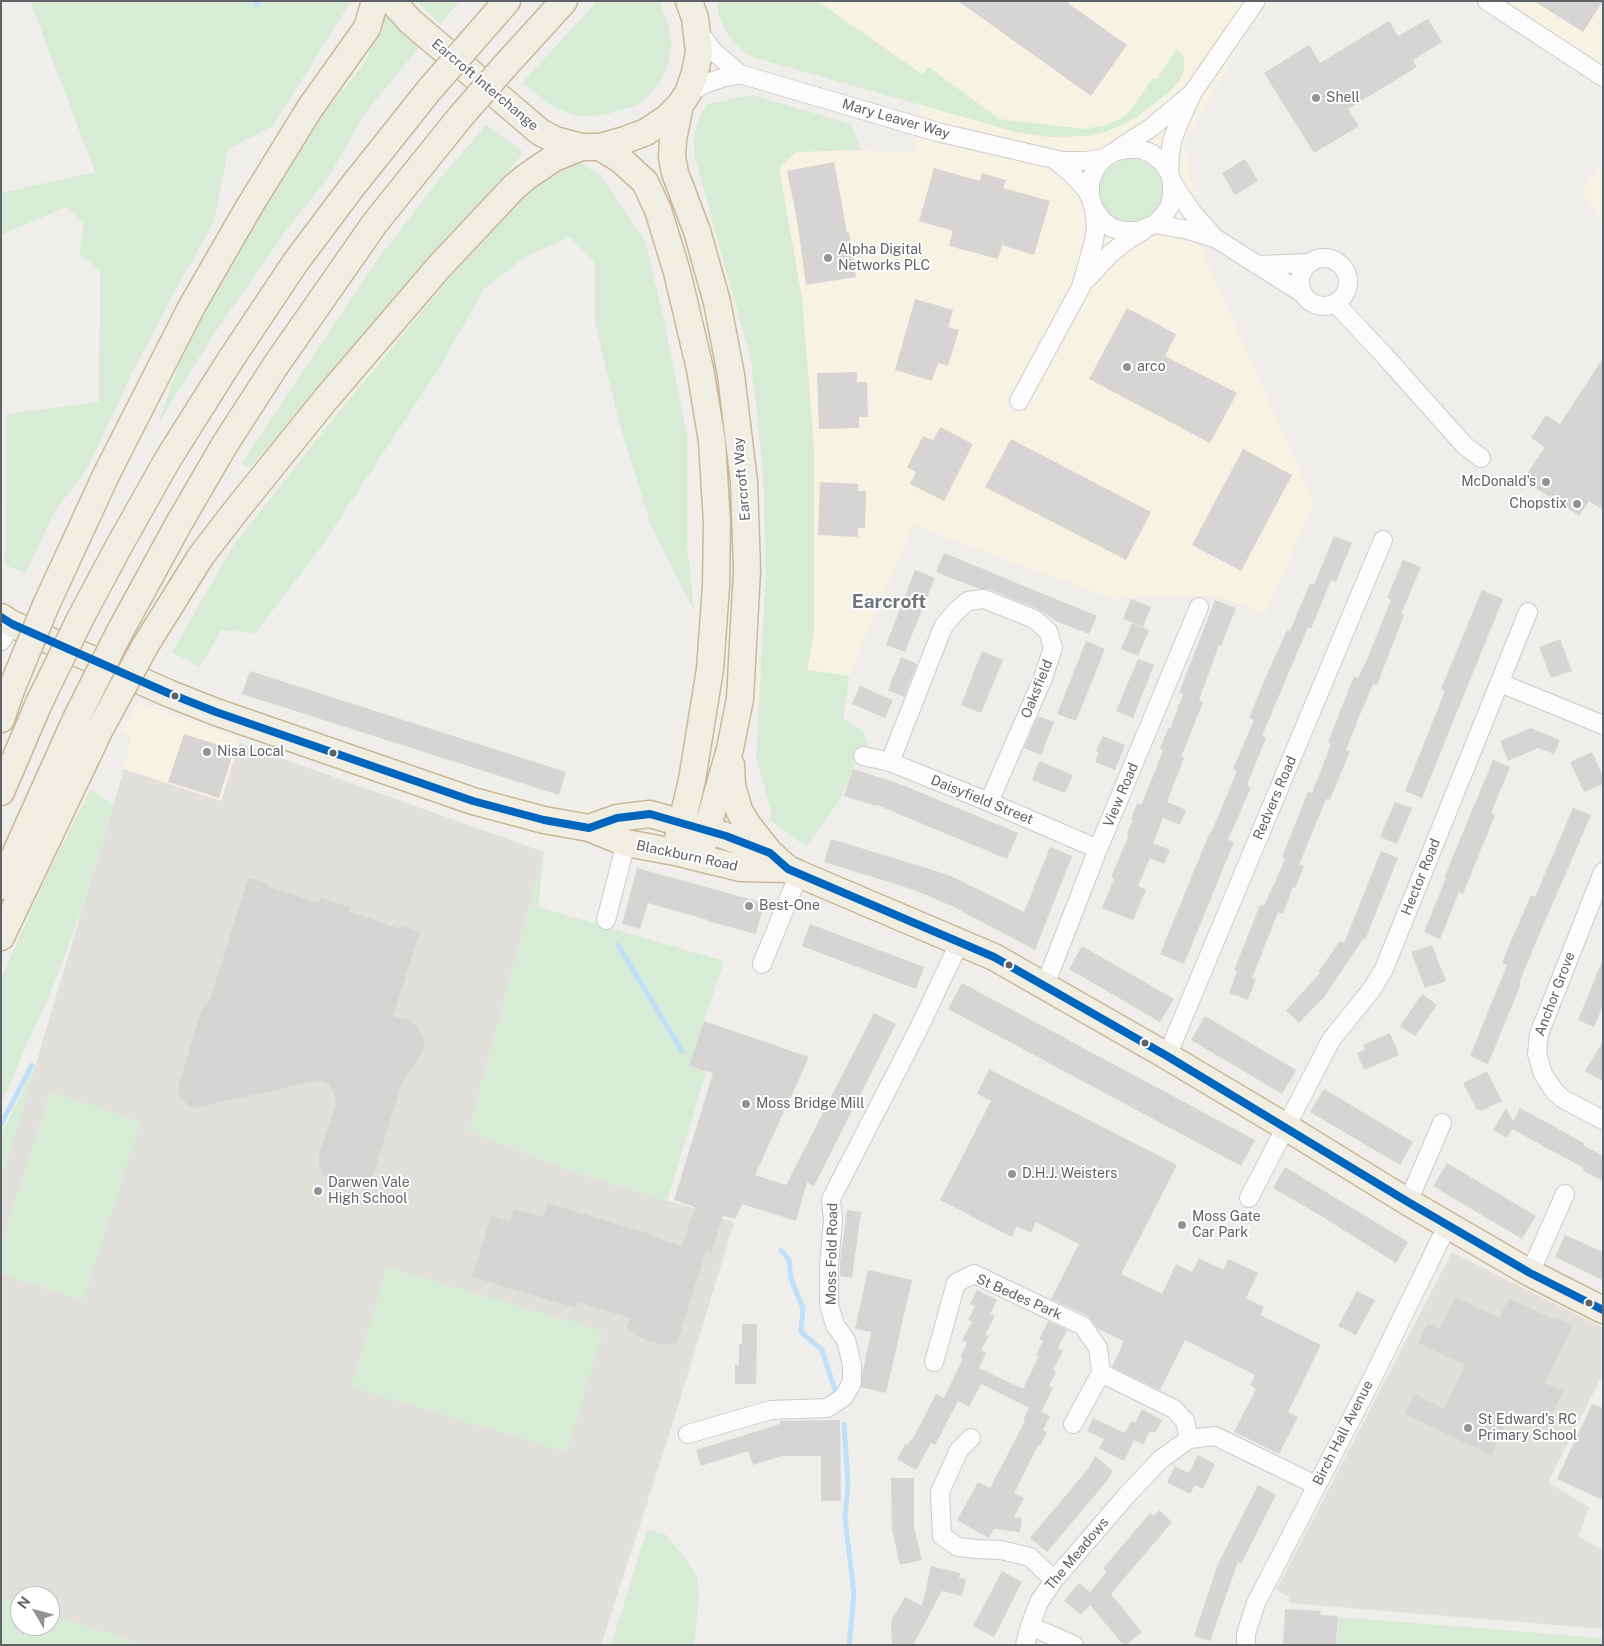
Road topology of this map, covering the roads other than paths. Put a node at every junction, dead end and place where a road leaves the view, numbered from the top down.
1 (375, 1) edge
2 (392, 1) edge
3 (507, 1) edge
4 (564, 1) edge
5 (1256, 1) edge
6 (1487, 1) edge
7 (696, 13) edge
8 (740, 74) junction
9 (1603, 77) edge
10 (1193, 92) junction
11 (684, 99) junction
12 (591, 147) junction
13 (1109, 155) junction
14 (1053, 158) junction
15 (1170, 177) junction
16 (1092, 203) junction
17 (1152, 226) junction
18 (1215, 238) junction
19 (1308, 264) junction
20 (1258, 265) junction
21 (1080, 286) junction
22 (1302, 293) junction
23 (1335, 303) junction
24 (1019, 401) dead end
25 (1481, 458) dead end
26 (1383, 540) dead end
27 (1199, 607) dead end
28 (1528, 612) dead end
29 (5, 628) edge
30 (1500, 683) junction
31 (1, 719) edge
32 (1603, 725) edge
33 (730, 749) junction
34 (863, 756) dead end
35 (890, 762) junction
36 (692, 780) junction
37 (1, 792) edge
38 (989, 802) junction
39 (650, 814) junction
40 (682, 822) junction
41 (589, 828) junction
42 (706, 830) junction
43 (626, 842) junction
44 (1098, 849) junction
45 (687, 855) junction
46 (785, 865) junction
47 (1603, 872) edge
48 (1, 886) edge
49 (606, 920) dead end
50 (1, 937) edge
51 (960, 941) junction
52 (762, 964) dead end
53 (1045, 985) junction
54 (1166, 1056) junction
55 (1603, 1120) edge
56 (1442, 1122) dead end
57 (1286, 1127) junction
58 (1565, 1194) dead end
59 (1249, 1198) dead end
60 (1408, 1202) junction
61 (1448, 1224) junction
62 (1530, 1273) junction
63 (1603, 1310) edge
64 (934, 1362) dead end
65 (1101, 1373) junction
66 (1073, 1424) dead end
67 (688, 1434) dead end
68 (971, 1438) dead end
69 (1189, 1439) junction
70 (1316, 1485) junction
71 (1054, 1580) junction
72 (1030, 1626) junction
73 (1025, 1645) edge
74 (1074, 1645) edge
75 (1246, 1645) edge

1 - 31 highway, bridge
2 - 12 highway, Earcroft Interchange
3 - 37 highway, bridge
4 - 48 highway, bridge
5 - 10 street
6 - 9 street
7 - 8 street, Mary Leaver Way
7 - 11 highway
8 - 11 street
8 - 14 street, Mary Leaver Way
10 - 13 street
10 - 15 street
11 - 12 highway
11 - 33 highway, Earcroft Way
12 - 36 highway, Earcroft Way
12 - 50 highway, bridge
13 - 14 street, Mary Leaver Way
13 - 15 street
13 - 16 street
14 - 16 street, Mary Leaver Way
15 - 17 street
15 - 18 street
16 - 17 street
16 - 21 street
17 - 18 street
17 - 21 street
18 - 20 street
19 - 20 street
19 - 22 street
19 - 23 street
20 - 22 street
21 - 24 street
22 - 23 street
23 - 25 street
26 - 54 street, Redvers Road
27 - 44 street, View Road
28 - 30 street, Hector Road
29 - 41 highway, Blackburn Road
30 - 32 street
30 - 57 street, Hector Road
33 - 42 highway, Earcroft Way
33 - 46 highway
34 - 35 street, Daisyfield Street
35 - 38 street, Daisyfield Street
35 - 38 street, Oaksfield
36 - 39 highway
36 - 40 highway, Earcroft Way
38 - 44 street, Daisyfield Street
39 - 40 highway, Blackburn Road
39 - 41 highway, Blackburn Road
40 - 42 highway, Blackburn Road
40 - 45 highway, Earcroft Way
41 - 43 highway, Blackburn Road
42 - 45 highway, Earcroft Way
42 - 46 highway, Blackburn Road
43 - 45 highway, Blackburn Road
43 - 49 street
44 - 53 street, View Road
45 - 46 highway, Blackburn Road
46 - 51 highway, Blackburn Road
46 - 52 street
47 - 55 street, Anchor Grove
51 - 53 highway, Blackburn Road
51 - 67 street, Moss Fold Road
53 - 54 highway, Blackburn Road
54 - 57 highway, Blackburn Road
56 - 60 street
57 - 59 street, Hector Road
57 - 60 highway, Blackburn Road
58 - 62 street
60 - 61 highway, Blackburn Road
61 - 62 highway, Blackburn Road
61 - 70 street, Birch Hall Avenue
62 - 63 highway, Blackburn Road
64 - 65 street, St Bedes Park
65 - 66 street
65 - 69 street
68 - 71 street
69 - 70 street
69 - 71 street, The Meadows
70 - 75 street, Birch Hall Avenue
71 - 72 street, The Meadows
72 - 73 street, The Meadows
72 - 74 street

